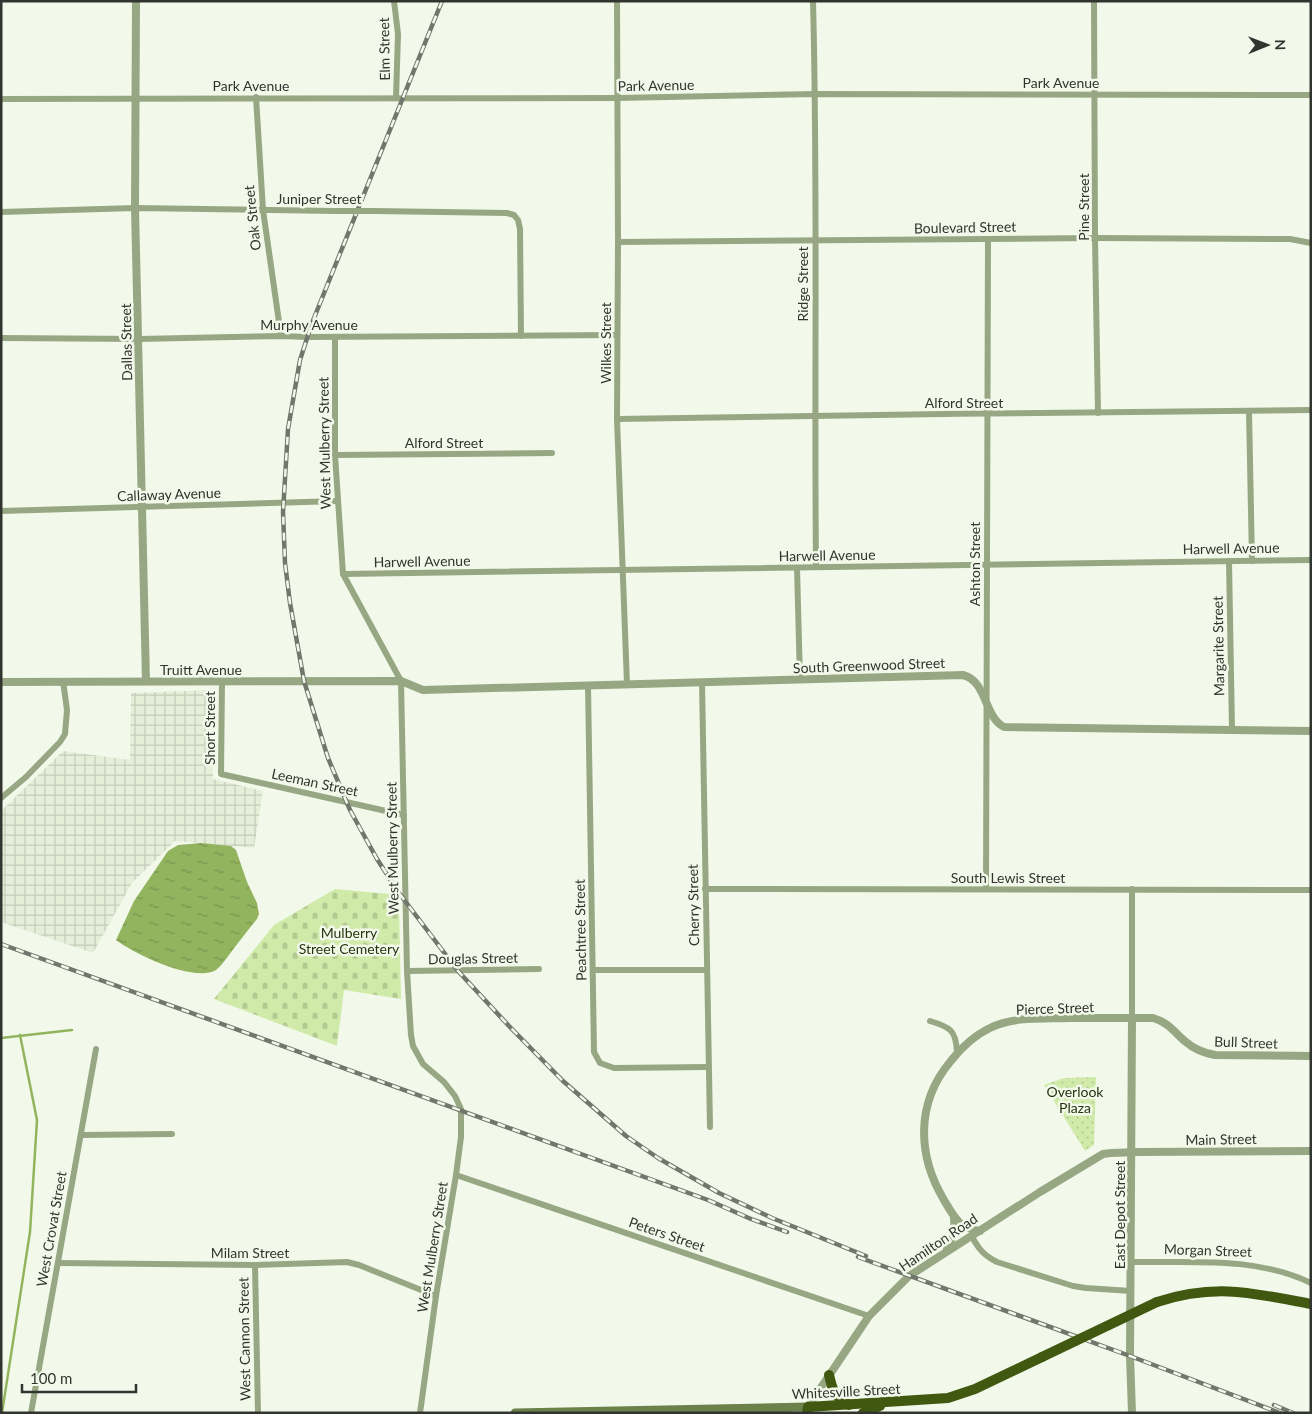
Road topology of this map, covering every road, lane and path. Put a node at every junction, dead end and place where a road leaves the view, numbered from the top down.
1 (136, 1) edge
2 (394, 1) edge
3 (617, 1) edge
4 (813, 1) edge
5 (1094, 1) edge
6 (816, 94) junction
7 (1095, 95) junction
8 (1311, 95) edge
9 (136, 98) junction
10 (256, 98) junction
11 (396, 98) junction
12 (618, 98) junction
13 (1, 99) edge
14 (135, 208) junction
15 (263, 210) junction
16 (1, 212) edge
17 (1095, 238) junction
18 (988, 239) junction
19 (815, 240) junction
20 (618, 242) junction
21 (1311, 243) edge
22 (617, 335) junction
23 (281, 336) junction
24 (521, 336) junction
25 (335, 337) junction
26 (1, 338) edge
27 (139, 339) junction
28 (1311, 410) edge
29 (1249, 411) junction
30 (1098, 413) junction
31 (987, 414) junction
32 (815, 415) junction
33 (617, 419) junction
34 (552, 453) dead end
35 (335, 455) junction
36 (338, 500) junction
37 (142, 507) junction
38 (1, 511) edge
39 (1311, 560) edge
40 (1229, 561) junction
41 (1252, 561) junction
42 (987, 565) junction
43 (816, 567) junction
44 (797, 568) junction
45 (623, 570) junction
46 (343, 574) junction
47 (800, 680) junction
48 (63, 681) junction
49 (401, 681) junction
50 (1, 682) edge
51 (146, 682) junction
52 (222, 682) junction
53 (702, 682) junction
54 (626, 684) junction
55 (588, 685) junction
56 (987, 703) junction
57 (1232, 730) junction
58 (1311, 731) edge
59 (221, 774) joint
60 (1, 798) edge
61 (404, 815) junction
62 (705, 889) junction
63 (986, 889) junction
64 (1132, 889) junction
65 (1311, 890) edge
66 (539, 969) dead end
67 (593, 970) junction
68 (707, 970) junction
69 (407, 971) junction
70 (1132, 1018) junction
71 (930, 1022) dead end
72 (96, 1049) dead end
73 (957, 1052) junction
74 (1311, 1056) edge
75 (708, 1067) junction
76 (710, 1128) dead end
77 (172, 1134) dead end
78 (81, 1135) junction
79 (1311, 1151) edge
80 (1132, 1152) junction
81 (456, 1175) junction
82 (954, 1216) junction
83 (980, 1230) junction
84 (970, 1236) junction
85 (944, 1253) junction
86 (1131, 1262) junction
87 (58, 1263) junction
88 (255, 1265) junction
89 (1311, 1283) edge
90 (1131, 1291) junction
91 (436, 1296) junction
92 (1311, 1304) edge
93 (869, 1316) junction
94 (829, 1375) junction
95 (890, 1402) junction
96 (849, 1405) junction
97 (807, 1410) edge
98 (625, 1412) edge
99 (31, 1413) edge
100 (258, 1413) edge
101 (420, 1413) edge
102 (515, 1413) edge
103 (534, 1413) edge
104 (863, 1413) edge
105 (1132, 1413) edge

1 - 9 street, Dallas Street
2 - 11 street, Elm Street
3 - 12 street, Wilkes Street
4 - 6 street, Ridge Street
5 - 7 street, Pine Street
6 - 7 street, Park Avenue
6 - 12 street, Park Avenue
6 - 19 street, Ridge Street
7 - 8 street, Park Avenue
7 - 17 street, Pine Street
9 - 10 street, Park Avenue
9 - 13 street, Park Avenue
9 - 14 street, Dallas Street
10 - 11 street, Park Avenue
10 - 15 street, Oak Street
11 - 12 street, Park Avenue
12 - 20 street, Wilkes Street
14 - 15 street, Juniper Street
14 - 16 street, Juniper Street
14 - 27 street, Dallas Street
15 - 23 street, Oak Street
15 - 24 street, Juniper Street, bridge
17 - 18 street, Boulevard Street
17 - 21 street, Boulevard Street
17 - 30 street, Pine Street
18 - 19 street, Boulevard Street
18 - 31 street, Ashton Street
19 - 20 street, Boulevard Street
19 - 32 street, Ridge Street
20 - 22 street, Wilkes Street
22 - 24 street, Murphy Avenue
22 - 33 street, Wilkes Street
23 - 25 street, Murphy Avenue
23 - 27 street, Murphy Avenue
24 - 25 street, Murphy Avenue
25 - 35 street, West Mulberry Street
26 - 27 street, Murphy Avenue
27 - 37 street, Dallas Street
28 - 29 street, Alford Street
29 - 30 street, Alford Street
29 - 41 street
30 - 31 street, Alford Street
31 - 32 street, Alford Street
31 - 42 street, Ashton Street
32 - 33 street, Alford Street
32 - 43 street, Ridge Street
33 - 45 street, Wilkes Street
34 - 35 street, Alford Street
35 - 36 street, West Mulberry Street
36 - 37 street, Callaway Avenue
36 - 46 street, West Mulberry Street
37 - 38 street, Callaway Avenue
37 - 51 street, Dallas Street
39 - 41 street, Harwell Avenue
40 - 41 street, Harwell Avenue
40 - 42 street, Harwell Avenue
40 - 57 street, Margarite Street
42 - 43 street, Harwell Avenue
42 - 56 street, Ashton Street
43 - 44 street, Harwell Avenue
44 - 45 street, Harwell Avenue
44 - 47 street
45 - 46 street, Harwell Avenue
45 - 54 street, Wilkes Street
46 - 49 street, West Mulberry Street
47 - 53 street, South Greenwood Street
47 - 56 street, South Greenwood Street
48 - 50 street, Truitt Avenue
48 - 51 street, Truitt Avenue
48 - 60 street
49 - 52 street, Truitt Avenue
49 - 55 street, South Greenwood Street
49 - 61 street, West Mulberry Street
51 - 52 street, Truitt Avenue
52 - 59 street, Short Street
53 - 54 street, South Greenwood Street
53 - 62 street, Cherry Street
54 - 55 street, South Greenwood Street
55 - 67 street, Peachtree Street
56 - 57 street, South Greenwood Street
56 - 63 street, Ashton Street
57 - 58 street, South Greenwood Street
59 - 61 street, Leeman Street
61 - 69 street, West Mulberry Street
62 - 63 street, South Lewis Street
62 - 68 street, Cherry Street
63 - 64 street, South Lewis Street
64 - 65 street, South Lewis Street
64 - 70 street
66 - 69 street, Douglas Street
67 - 68 street
67 - 75 street, Peachtree Street
68 - 75 street, Cherry Street
69 - 81 street, West Mulberry Street
70 - 73 street, Pierce Street
70 - 74 street, Bull Street
70 - 80 street, East Depot Street
71 - 73 street
72 - 78 street, West Crovat Street
73 - 82 street, Pierce Street
75 - 76 street, Cherry Street
77 - 78 street
78 - 87 street, West Crovat Street
79 - 80 street, Main Street
80 - 83 street, Hamilton Road
80 - 86 street, East Depot Street
81 - 91 street, West Mulberry Street
81 - 93 street, Peters Street
82 - 83 street
82 - 85 street
83 - 84 street, Hamilton Road
84 - 85 street, Hamilton Road
84 - 90 street
85 - 93 street, Hamilton Road
86 - 89 street, Morgan Street
86 - 90 street, East Depot Street
87 - 88 street, Milam Street
87 - 99 street, West Crovat Street
88 - 91 street, Milam Street
88 - 100 street, West Cannon Street
90 - 105 street, East Depot Street
91 - 101 street, West Mulberry Street
92 - 95 highway, Whitesville Street, bridge
93 - 94 street, Hamilton Road
94 - 96 highway
94 - 97 street, Hamilton Road
95 - 96 highway, Whitesville Street
95 - 104 highway
96 - 97 highway, Whitesville Street
97 - 98 main road, Whitesville Street
98 - 103 main road, Whitesville Street
102 - 103 main road, Whitesville Street

